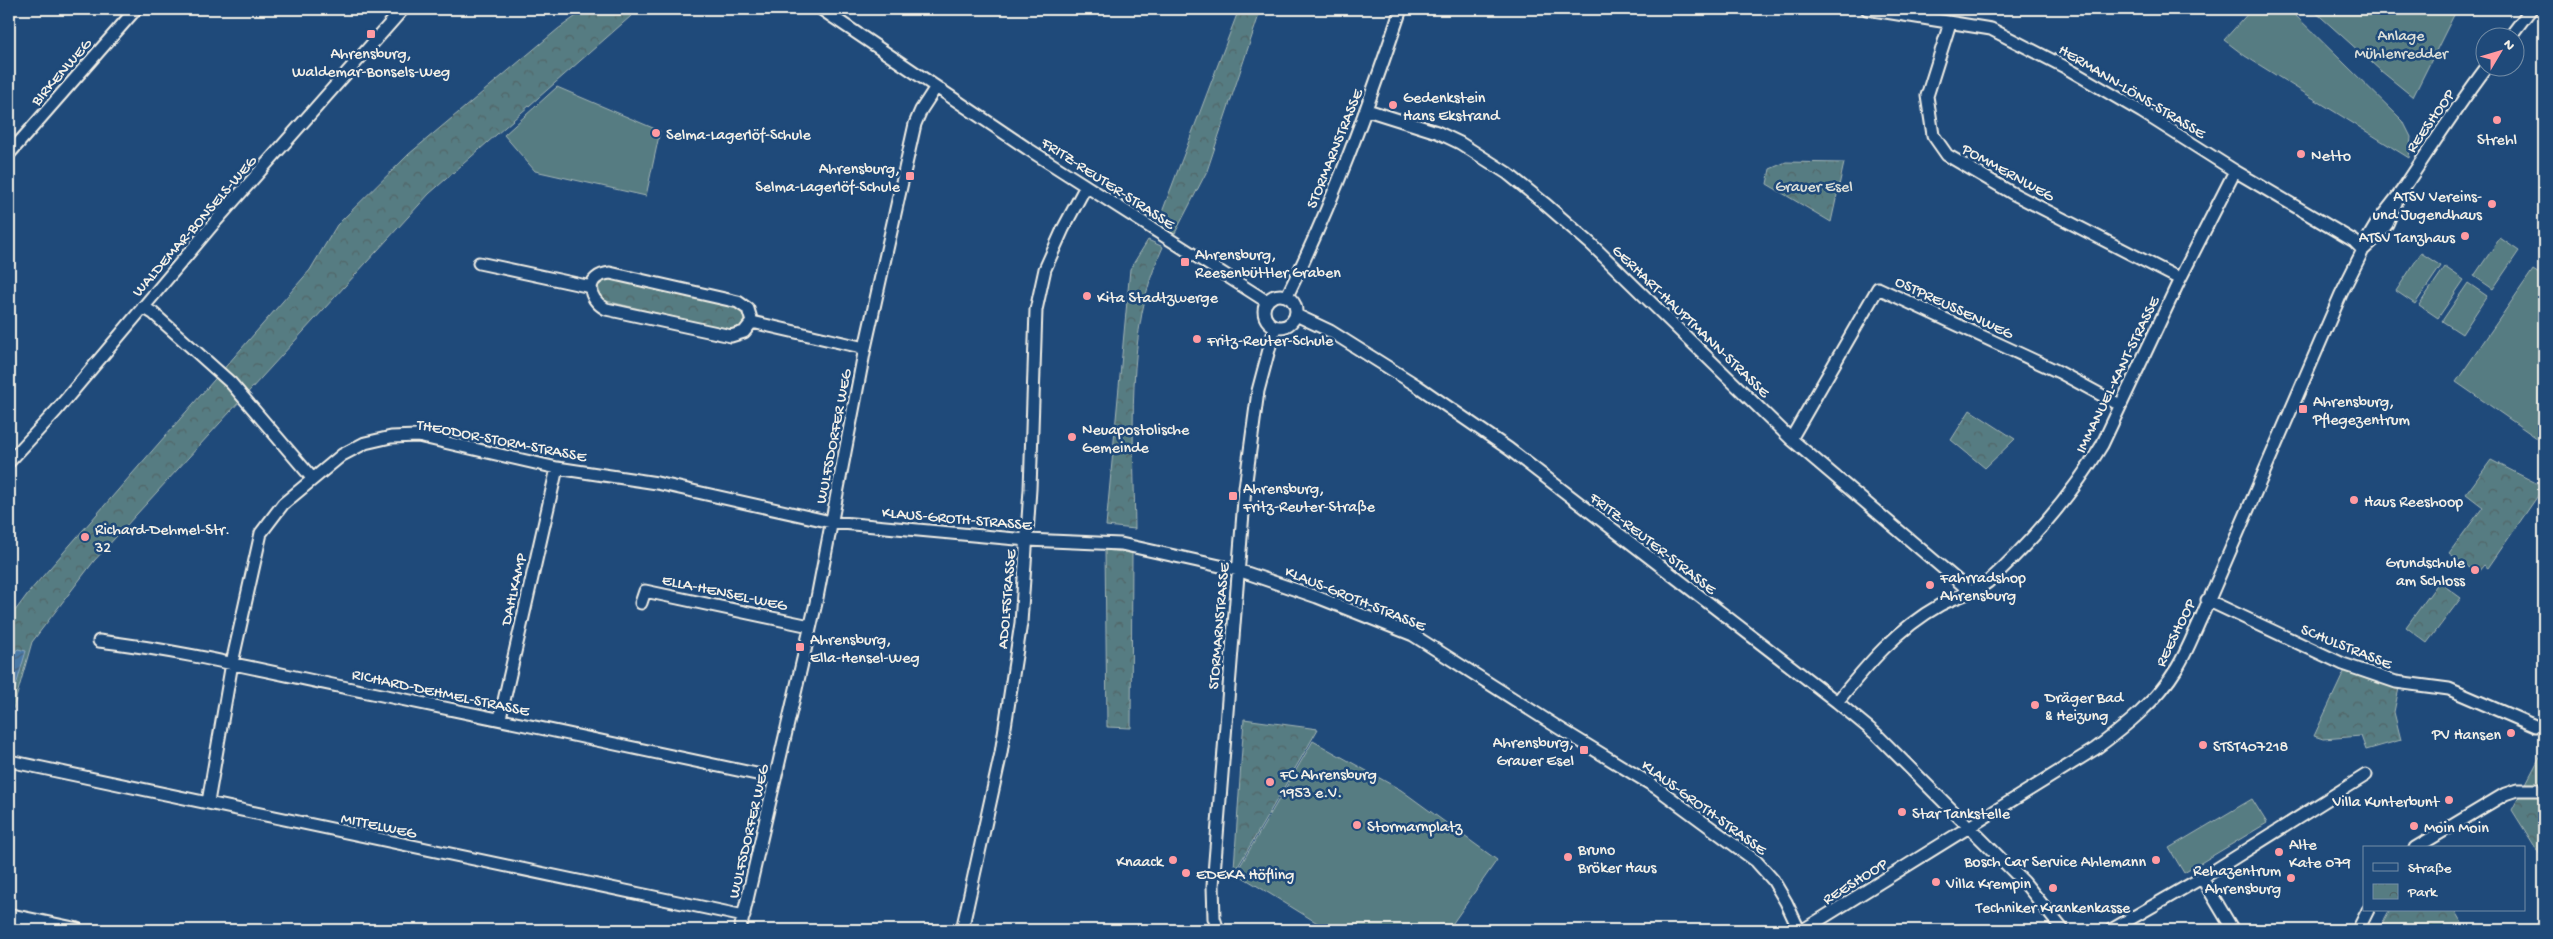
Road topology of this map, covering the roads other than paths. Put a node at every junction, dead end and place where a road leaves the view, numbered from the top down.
1 (136, 9) edge
2 (402, 9) edge
3 (821, 9) edge
4 (1401, 9) edge
5 (1867, 9) edge
6 (2531, 9) edge
7 (1950, 22) junction
8 (2517, 28) edge
9 (2479, 78) edge
10 (936, 87) junction
11 (1367, 110) junction
12 (9, 154) edge
13 (2235, 171) junction
14 (1086, 186) junction
15 (2363, 249) junction
16 (479, 263) dead end
17 (2180, 279) junction
18 (591, 287) junction
19 (1286, 296) junction
20 (1266, 301) junction
21 (143, 307) junction
22 (1296, 315) junction
23 (752, 322) junction
24 (1275, 326) junction
25 (865, 348) junction
26 (2120, 405) junction
27 (1791, 438) junction
28 (9, 462) edge
29 (557, 468) junction
30 (312, 478) junction
31 (831, 522) junction
32 (1027, 540) junction
33 (1238, 570) junction
34 (1971, 592) junction
35 (2207, 600) junction
36 (641, 603) dead end
37 (810, 626) junction
38 (99, 641) dead end
39 (232, 664) junction
40 (1837, 702) junction
41 (500, 718) junction
42 (2535, 726) dead end
43 (9, 761) edge
44 (2366, 775) dead end
45 (775, 778) junction
46 (2543, 790) edge
47 (208, 802) junction
48 (1969, 826) junction
49 (2418, 846) edge
50 (2202, 878) junction
51 (2367, 912) edge
52 (9, 916) edge
53 (744, 916) junction
54 (76, 930) edge
55 (740, 930) edge
56 (962, 930) edge
57 (1218, 930) edge
58 (1799, 930) edge
59 (1804, 930) edge
60 (2064, 930) edge
61 (2111, 930) edge
62 (2233, 930) edge
63 (2358, 930) edge

1 - 12 street, BIRKENWEG
2 - 21 street, WALDEMAR-BONSELS-WEG
3 - 10 street
4 - 11 street, STORMARNSTRASSE
5 - 7 street, HERMANN-LÖNS-STRASSE
6 - 8 street
7 - 13 street, HERMANN-LÖNS-STRASSE
7 - 17 street, POMMERNWEG
9 - 15 street, REESHOOP
10 - 14 street, FRITZ-REUTER-STRASSE
10 - 25 street, WULFSDORFER WEG
11 - 19 street, STORMARNSTRASSE
11 - 27 street, GERHART-HAUPTMANN-STRASSE
13 - 15 street, HERMANN-LÖNS-STRASSE
13 - 17 street, IMMANUEL-KANT-STRASSE
14 - 20 street, FRITZ-REUTER-STRASSE
14 - 32 street, ADOLFSTRASSE
15 - 35 street, REESHOOP
16 - 18 street
17 - 26 street, IMMANUEL-KANT-STRASSE
18 - 23 street
18 - 23 street
19 - 20 street
19 - 22 street
20 - 24 street
21 - 28 street, WALDEMAR-BONSELS-WEG
21 - 30 street
22 - 24 street
22 - 40 street, FRITZ-REUTER-STRASSE
23 - 25 street
24 - 33 street, STORMARNSTRASSE
25 - 31 street, WULFSDORFER WEG
26 - 27 street, OSTPREUSSENWEG
26 - 34 street, IMMANUEL-KANT-STRASSE
27 - 34 street, GERHART-HAUPTMANN-STRASSE
29 - 30 street, THEODOR-STORM-STRASSE
29 - 31 street, THEODOR-STORM-STRASSE
29 - 41 street, DAHLKAMP
30 - 39 street, THEODOR-STORM-STRASSE
31 - 32 street, KLAUS-GROTH-STRASSE
31 - 37 street, WULFSDORFER WEG
32 - 33 street, KLAUS-GROTH-STRASSE
32 - 56 street, ADOLFSTRASSE
33 - 57 street, STORMARNSTRASSE
33 - 58 street, KLAUS-GROTH-STRASSE
34 - 40 street, IMMANUEL-KANT-STRASSE
35 - 42 street, SCHULSTRASSE
35 - 48 street, REESHOOP
36 - 37 street, ELLA-HENSEL-WEG
37 - 45 street, WULFSDORFER WEG
38 - 39 street, RICHARD-DEHMEL-STRASSE
39 - 41 street, RICHARD-DEHMEL-STRASSE
39 - 47 street, THEODOR-STORM-STRASSE
40 - 48 street, FRITZ-REUTER-STRASSE
41 - 45 street, RICHARD-DEHMEL-STRASSE
43 - 47 street, MITTELWEG
44 - 50 street
45 - 53 street, WULFSDORFER WEG
46 - 49 street
47 - 53 street, MITTELWEG
48 - 59 street, REESHOOP
48 - 60 street, FRITZ-REUTER-STRASSE
50 - 61 street
50 - 62 street
51 - 63 street
52 - 54 main road
53 - 55 street, WULFSDORFER WEG

